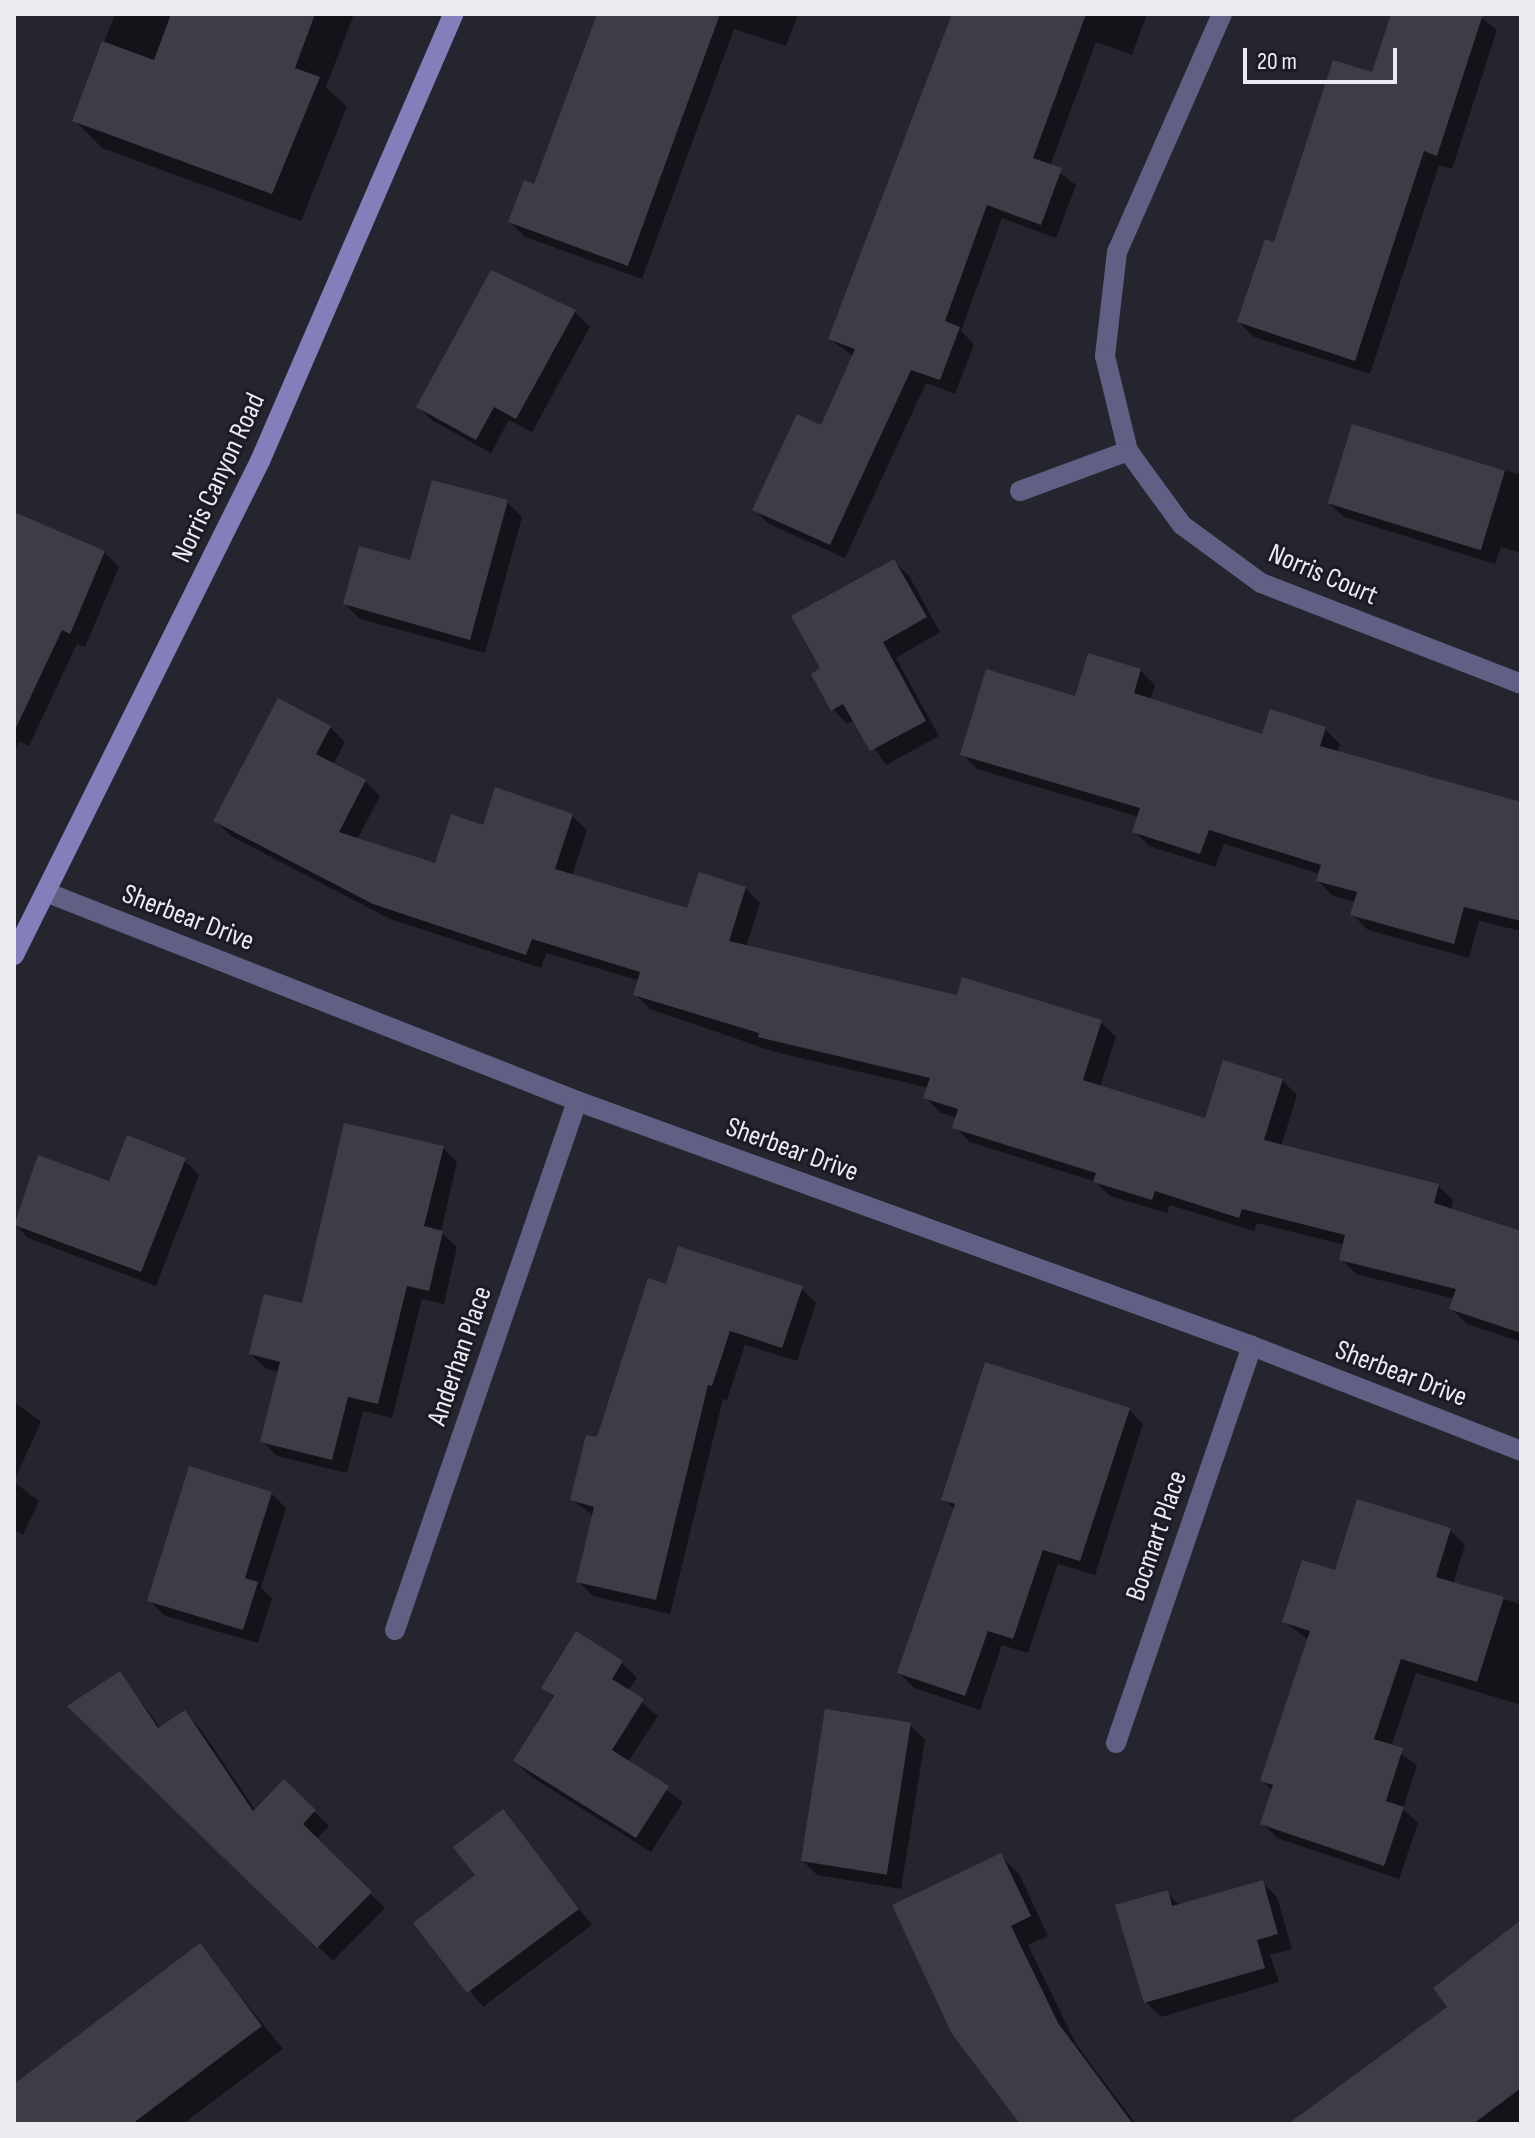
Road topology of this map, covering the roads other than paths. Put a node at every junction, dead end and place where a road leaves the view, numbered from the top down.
1 (453, 14) edge
2 (1222, 14) edge
3 (1128, 451) junction
4 (1020, 491) dead end
5 (1521, 684) edge
6 (48, 893) junction
7 (14, 955) edge
8 (577, 1101) junction
9 (1252, 1346) junction
10 (1521, 1451) edge
11 (395, 1630) dead end
12 (1116, 1743) dead end

1 - 6 street, Norris Canyon Road
2 - 3 street, Norris Court
3 - 4 street
3 - 5 street, Norris Court
6 - 7 street, Norris Canyon Road
6 - 8 street, Sherbear Drive
8 - 9 street, Sherbear Drive
8 - 11 street, Anderhan Place
9 - 10 street, Sherbear Drive
9 - 12 street, Bocmart Place

